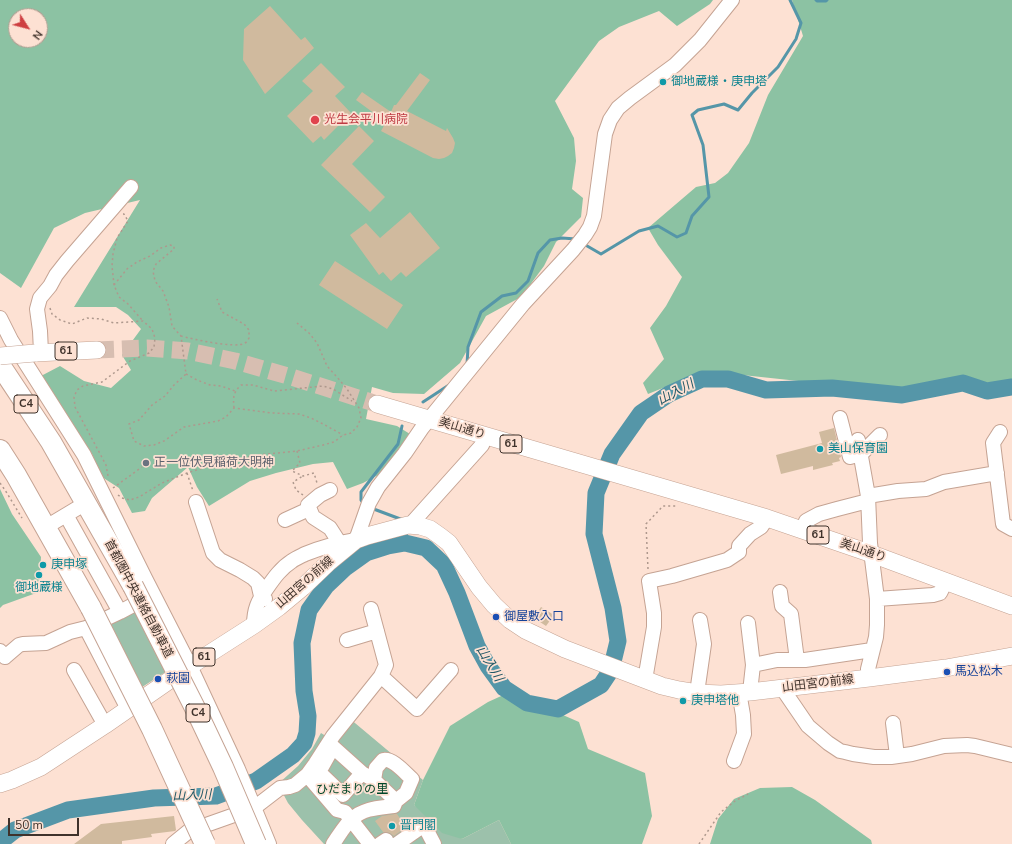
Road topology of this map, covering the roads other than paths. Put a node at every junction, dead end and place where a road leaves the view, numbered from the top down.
1 (732, 0) edge
2 (131, 187) dead end
3 (0, 318) edge
4 (97, 350) tunnel mouth
5 (0, 351) edge
6 (38, 353) junction
7 (0, 356) edge
8 (0, 365) edge
9 (377, 404) tunnel mouth
10 (840, 418) dead end
11 (429, 420) junction
12 (1000, 432) dead end
13 (486, 436) junction
14 (880, 436) dead end
15 (51, 442) junction
16 (860, 447) junction
17 (0, 450) edge
18 (997, 473) junction
19 (330, 490) dead end
20 (868, 498) junction
21 (196, 502) dead end
22 (86, 503) junction
23 (309, 507) junction
24 (66, 515) junction
25 (767, 518) junction
26 (285, 520) dead end
27 (407, 525) junction
28 (46, 527) junction
29 (1012, 529) edge
30 (803, 530) junction
31 (347, 541) junction
32 (872, 554) junction
33 (946, 582) junction
34 (780, 592) dead end
35 (153, 594) junction
36 (261, 596) junction
37 (877, 599) junction
38 (1012, 606) edge
39 (279, 608) junction
40 (371, 609) dead end
41 (120, 612) junction
42 (700, 620) dead end
43 (748, 623) dead end
44 (254, 625) junction
45 (86, 628) junction
46 (377, 631) junction
47 (347, 640) dead end
48 (872, 650) junction
49 (0, 652) edge
50 (1012, 656) edge
51 (797, 660) junction
52 (190, 666) junction
53 (753, 666) junction
54 (74, 670) dead end
55 (452, 670) dead end
56 (381, 676) junction
57 (869, 678) junction
58 (645, 680) junction
59 (782, 688) junction
60 (745, 692) junction
61 (697, 693) junction
62 (128, 709) junction
63 (349, 723) dead end
64 (893, 723) dead end
65 (105, 725) junction
66 (333, 747) junction
67 (1012, 755) edge
68 (897, 756) junction
69 (736, 757) dead end
70 (306, 775) junction
71 (368, 776) junction
72 (0, 784) edge
73 (343, 795) junction
74 (396, 801) junction
75 (252, 804) junction
76 (348, 815) junction
77 (189, 830) junction
78 (173, 844) edge
79 (194, 844) edge
80 (205, 844) edge
81 (256, 844) edge
82 (269, 844) edge
83 (333, 844) edge
84 (370, 844) edge
85 (380, 844) edge
86 (388, 844) edge
87 (397, 844) edge
88 (434, 844) edge

1 - 11 street
2 - 6 street
3 - 35 street
4 - 6 main road, 61
5 - 15 highway
6 - 7 main road, 61, bridge
8 - 15 highway, 首都圏中央連絡自動車道 / C4
9 - 11 main road, 美山通り / 61
10 - 16 street
11 - 13 main road, 美山通り / 61
11 - 31 street
12 - 18 street
13 - 25 main road, 美山通り / 61
13 - 27 street
14 - 16 street
15 - 22 highway, 首都圏中央連絡自動車道 / C4
16 - 20 street
17 - 28 highway
18 - 20 street
18 - 29 street
19 - 23 street
20 - 30 street
20 - 32 street
21 - 36 street
22 - 24 street
22 - 81 highway, 首都圏中央連絡自動車道 / C4, bridge
23 - 26 street
23 - 31 street
24 - 28 street
24 - 41 street
25 - 30 main road, 美山通り / 61
25 - 58 street
27 - 31 main road, 山田宮の前線 / 61
27 - 58 main road, 山田宮の前線
28 - 80 highway, bridge
30 - 32 main road, 美山通り / 61
31 - 36 street, 61
31 - 39 main road, 山田宮の前線 / 61
32 - 33 main road, 美山通り / 61
32 - 37 street
33 - 37 street
33 - 38 main road, 美山通り / 61
34 - 51 street
35 - 41 street
35 - 52 street
36 - 39 street
36 - 44 street, 61
37 - 48 street
39 - 44 main road, 山田宮の前線 / 61
40 - 46 street
41 - 45 street
42 - 61 street
43 - 53 street
44 - 52 main road, 山田宮の前線 / 61
45 - 49 street
45 - 62 street
46 - 47 street
46 - 56 street
48 - 51 street
48 - 57 street
50 - 57 main road, 山田宮の前線
51 - 53 street
52 - 62 main road, 山田宮の前線 / 61
52 - 75 street
53 - 60 street
54 - 65 street
55 - 56 street
56 - 70 street
57 - 59 main road, 山田宮の前線
58 - 61 main road, 山田宮の前線
59 - 60 main road, 山田宮の前線
59 - 68 street
60 - 61 main road, 山田宮の前線
60 - 69 street
62 - 65 main road, 山田宮の前線 / 61
63 - 66 street
64 - 68 street
65 - 72 main road, 山田宮の前線 / 61
66 - 71 street
66 - 73 street
67 - 68 street
70 - 75 street
70 - 76 street
71 - 73 street
71 - 74 street
71 - 74 street
73 - 76 street
74 - 76 street
75 - 77 street
75 - 82 street
76 - 83 street
76 - 84 street
77 - 78 street
77 - 79 street
85 - 86 street
87 - 88 street

